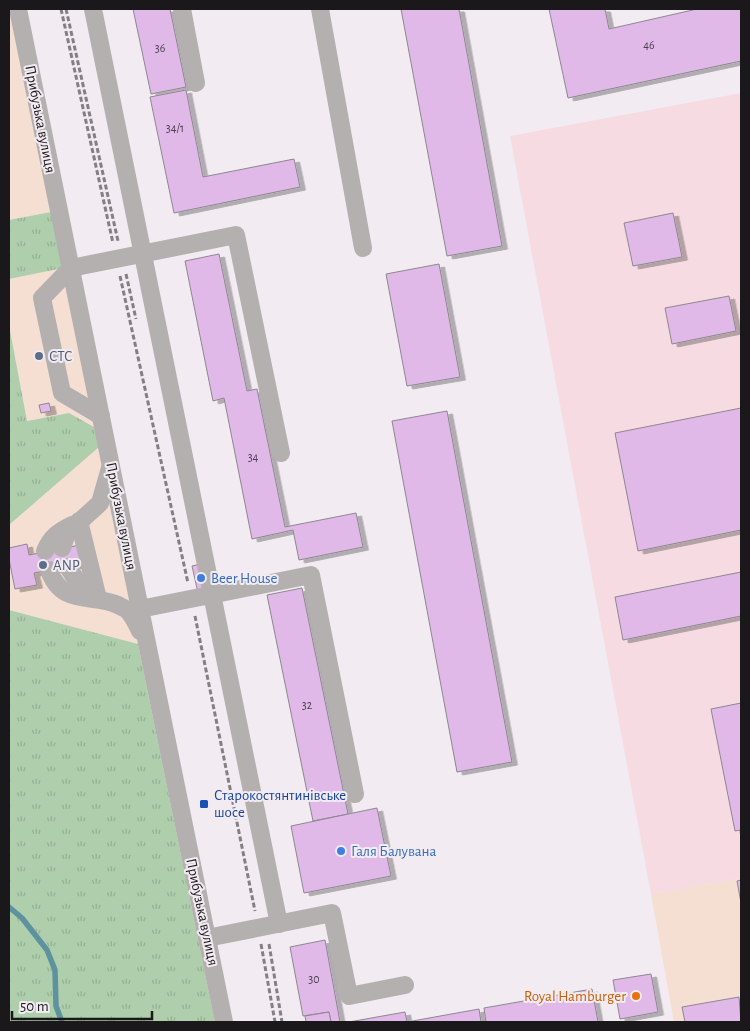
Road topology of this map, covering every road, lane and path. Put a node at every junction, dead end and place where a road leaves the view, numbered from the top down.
1 (18, 9) edge
2 (61, 9) edge
3 (93, 9) edge
4 (182, 9) edge
5 (320, 9) edge
6 (196, 83) dead end
7 (363, 248) dead end
8 (143, 253) junction
9 (116, 259) junction
10 (71, 268) junction
11 (101, 416) junction
12 (281, 453) dead end
13 (111, 466) junction
14 (79, 521) junction
15 (62, 548) dead end
16 (45, 551) dead end
17 (68, 567) dead end
18 (49, 570) dead end
19 (212, 595) junction
20 (192, 599) junction
21 (98, 600) junction
22 (140, 609) junction
23 (147, 642) junction
24 (355, 794) dead end
25 (279, 924) junction
26 (258, 928) junction
27 (207, 938) junction
28 (405, 985) dead end
29 (224, 1022) edge
30 (275, 1022) edge

1 - 10 street, Прибузька вулиця
2 - 9 path
3 - 8 street
4 - 6 street
5 - 7 street
8 - 9 street
8 - 12 street
8 - 19 street
9 - 10 street
9 - 20 path
10 - 11 street, Прибузька вулиця
10 - 11 street
11 - 13 street, Прибузька вулиця
13 - 14 street
13 - 22 street, Прибузька вулиця
14 - 15 street
14 - 16 street
14 - 21 street
17 - 21 street
18 - 21 street
19 - 20 street
19 - 24 street
19 - 25 street
20 - 22 street
20 - 26 path
21 - 23 street
22 - 23 street, Прибузька вулиця
23 - 27 street, Прибузька вулиця
25 - 26 street
25 - 28 street
26 - 27 street
26 - 30 path
27 - 29 street, Прибузька вулиця

